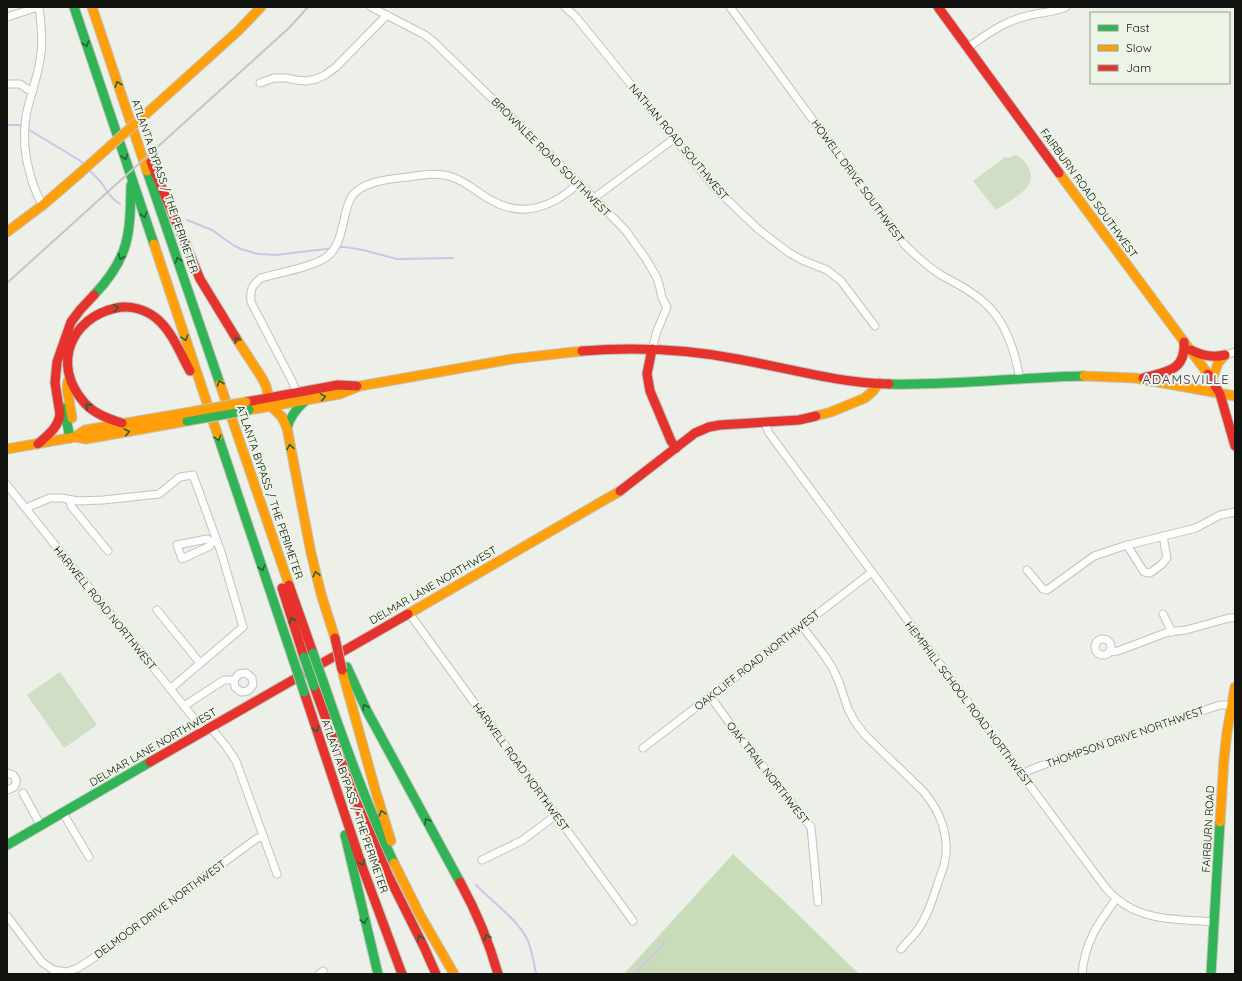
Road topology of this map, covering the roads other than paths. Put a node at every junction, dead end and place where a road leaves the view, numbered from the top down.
1 (38, 7) edge
2 (74, 7) edge
3 (92, 7) edge
4 (261, 7) edge
5 (371, 7) edge
6 (565, 7) edge
7 (730, 7) edge
8 (938, 7) edge
9 (1066, 7) edge
10 (387, 16) junction
11 (7, 17) edge
12 (967, 48) junction
13 (260, 83) dead end
14 (7, 84) edge
15 (33, 90) junction
16 (126, 106) junction
17 (675, 138) junction
18 (132, 178) junction
19 (579, 183) junction
20 (594, 198) junction
21 (43, 205) junction
22 (7, 232) edge
23 (875, 326) dead end
24 (1184, 341) junction
25 (62, 347) junction
26 (652, 349) junction
27 (1190, 350) junction
28 (1235, 352) edge
29 (1225, 355) junction
30 (68, 376) junction
31 (1020, 379) junction
32 (1141, 379) junction
33 (1212, 380) junction
34 (879, 384) junction
35 (360, 386) junction
36 (201, 387) junction
37 (297, 393) junction
38 (1220, 394) junction
39 (1235, 396) edge
40 (306, 400) junction
41 (270, 402) junction
42 (186, 417) junction
43 (122, 423) junction
44 (765, 423) junction
45 (1235, 423) edge
46 (286, 428) junction
47 (1232, 432) junction
48 (236, 433) junction
49 (72, 438) junction
50 (38, 444) junction
51 (1235, 446) edge
52 (676, 448) junction
53 (7, 449) edge
54 (7, 485) edge
55 (70, 500) junction
56 (26, 508) junction
57 (1235, 512) edge
58 (1163, 536) junction
59 (1128, 545) junction
60 (108, 551) dead end
61 (1027, 570) dead end
62 (872, 572) junction
63 (157, 610) dead end
64 (409, 613) junction
65 (1163, 614) dead end
66 (1235, 618) edge
67 (802, 626) junction
68 (1172, 632) junction
69 (1109, 652) dead end
70 (200, 663) junction
71 (344, 668) junction
72 (234, 680) dead end
73 (1235, 686) edge
74 (170, 689) junction
75 (710, 696) junction
76 (1231, 705) junction
77 (184, 706) junction
78 (207, 730) junction
79 (643, 748) dead end
80 (7, 773) edge
81 (1021, 775) junction
82 (335, 787) junction
83 (7, 790) edge
84 (23, 793) dead end
85 (63, 813) junction
86 (556, 815) junction
87 (41, 826) junction
88 (263, 836) junction
89 (7, 845) edge
90 (89, 857) dead end
91 (482, 860) dead end
92 (276, 874) dead end
93 (407, 890) junction
94 (1116, 898) junction
95 (818, 902) dead end
96 (7, 916) edge
97 (633, 921) dead end
98 (1214, 922) junction
99 (901, 949) dead end
100 (378, 974) edge
101 (402, 974) edge
102 (436, 974) edge
103 (454, 974) edge
104 (498, 974) edge
105 (1082, 974) edge
106 (1212, 974) edge

1 - 11 street
1 - 15 street
2 -> 18 main road, ATLANTA BYPASS / THE PERIMETER
16 -> 3 main road, ATLANTA BYPASS / THE PERIMETER
4 - 21 main road, bridge
5 - 10 street, BROWNLEE ROAD SOUTHWEST
6 - 17 street, NATHAN ROAD SOUTHWEST
7 - 31 street, HOWELL DRIVE SOUTHWEST
8 - 12 main road, FAIRBURN ROAD SOUTHWEST
9 - 12 street
10 - 13 street
10 - 19 street, BROWNLEE ROAD SOUTHWEST
12 - 24 main road, FAIRBURN ROAD SOUTHWEST
14 - 15 street
15 - 21 street
41 -> 16 main road
48 -> 16 main road, ATLANTA BYPASS / THE PERIMETER
17 - 20 street
17 - 23 street, NATHAN ROAD SOUTHWEST
18 -> 25 main road
18 -> 36 main road, ATLANTA BYPASS / THE PERIMETER
19 - 20 street, BROWNLEE ROAD SOUTHWEST
19 - 37 street
20 - 26 street, BROWNLEE ROAD SOUTHWEST
21 - 22 main road
24 - 27 main road, FAIRBURN ROAD SOUTHWEST
24 - 32 main road
25 - 49 main road
25 - 50 main road
26 - 34 main road
26 - 35 main road
26 - 52 main road
27 - 29 main road
27 - 33 main road, FAIRBURN ROAD SOUTHWEST
28 - 29 street
29 - 33 main road
30 -> 36 main road
43 -> 30 main road
30 - 49 main road
31 - 32 main road
31 - 34 main road
32 - 38 main road
33 - 38 main road, FAIRBURN ROAD SOUTHWEST
34 - 44 main road, DELMAR LANE NORTHWEST
35 - 37 main road
40 -> 35 main road
36 -> 82 main road, ATLANTA BYPASS / THE PERIMETER, bridge
37 - 41 main road
38 - 39 main road
38 - 47 main road
40 - 41 main road
40 - 46 main road
41 - 42 main road, bridge
41 - 46 main road
42 - 43 main road
49 -> 42 main road
43 - 49 main road
44 - 52 main road, DELMAR LANE NORTHWEST
44 - 62 street, HEMPHILL SCHOOL ROAD NORTHWEST
45 - 47 main road
71 -> 46 main road, bridge
47 - 51 main road
48 - 93 main road, ATLANTA BYPASS / THE PERIMETER, bridge
102 -> 48 main road, bridge
49 - 50 main road
50 - 53 main road
52 - 64 main road, DELMAR LANE NORTHWEST
54 - 56 street, HARWELL ROAD NORTHWEST
55 - 56 street
55 - 60 street
55 - 70 street
56 - 74 street, HARWELL ROAD NORTHWEST
57 - 58 street
58 - 59 street
58 - 59 street
59 - 61 street
62 - 67 street, OAKCLIFF ROAD NORTHWEST
62 - 81 street, HEMPHILL SCHOOL ROAD NORTHWEST
63 - 70 street
64 - 78 main road, DELMAR LANE NORTHWEST
64 - 86 street, HARWELL ROAD NORTHWEST
65 - 68 street
66 - 68 street
67 - 75 street, OAKCLIFF ROAD NORTHWEST
67 - 99 street
68 - 69 street
70 - 74 street
93 -> 71 main road
104 -> 71 main road
72 - 77 street
73 - 76 main road, FAIRBURN ROAD
74 - 77 street, HARWELL ROAD NORTHWEST
75 - 79 street, OAKCLIFF ROAD NORTHWEST
75 - 95 street, OAK TRAIL NORTHWEST
76 - 81 street, THOMPSON DRIVE NORTHWEST
76 - 98 main road, FAIRBURN ROAD
77 - 78 street, HARWELL ROAD NORTHWEST
78 - 85 main road, DELMAR LANE NORTHWEST
78 - 88 street, HARWELL ROAD NORTHWEST
80 - 83 street
81 - 94 street, HEMPHILL SCHOOL ROAD NORTHWEST
82 -> 100 main road
82 -> 101 main road, ATLANTA BYPASS / THE PERIMETER
84 - 87 street
85 - 87 main road, DELMAR LANE NORTHWEST
85 - 90 street
86 - 91 street
86 - 97 street, HARWELL ROAD NORTHWEST
87 - 89 main road, DELMAR LANE NORTHWEST
88 - 92 street, HARWELL ROAD NORTHWEST
88 - 96 street, DELMOOR DRIVE NORTHWEST
93 - 103 main road, ATLANTA BYPASS / THE PERIMETER
94 - 98 street, HEMPHILL SCHOOL ROAD NORTHWEST
94 - 105 street
98 - 106 main road, FAIRBURN ROAD

